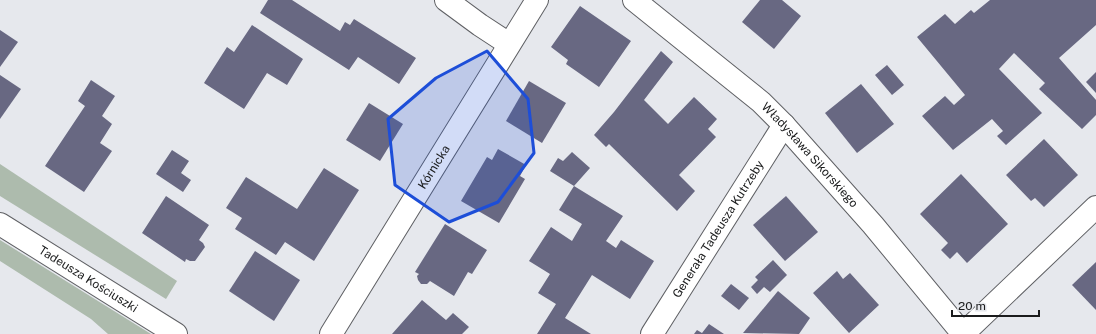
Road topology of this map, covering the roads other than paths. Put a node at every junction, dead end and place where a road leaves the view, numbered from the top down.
1 (446, 0) edge
2 (537, 0) edge
3 (634, 0) edge
4 (509, 44) junction
5 (784, 125) junction
6 (1096, 207) edge
7 (0, 224) edge
8 (176, 334) edge
9 (331, 334) edge
10 (652, 334) edge
11 (963, 334) edge

1 - 4 street
2 - 4 street, Kórnicka
3 - 5 street, Władysława Sikorskiego
4 - 9 street, Kórnicka
5 - 10 street, Generała Tadeusza Kutrzeby
5 - 11 street, Władysława Sikorskiego
6 - 11 street
7 - 8 street, Tadeusza Kościuszki

